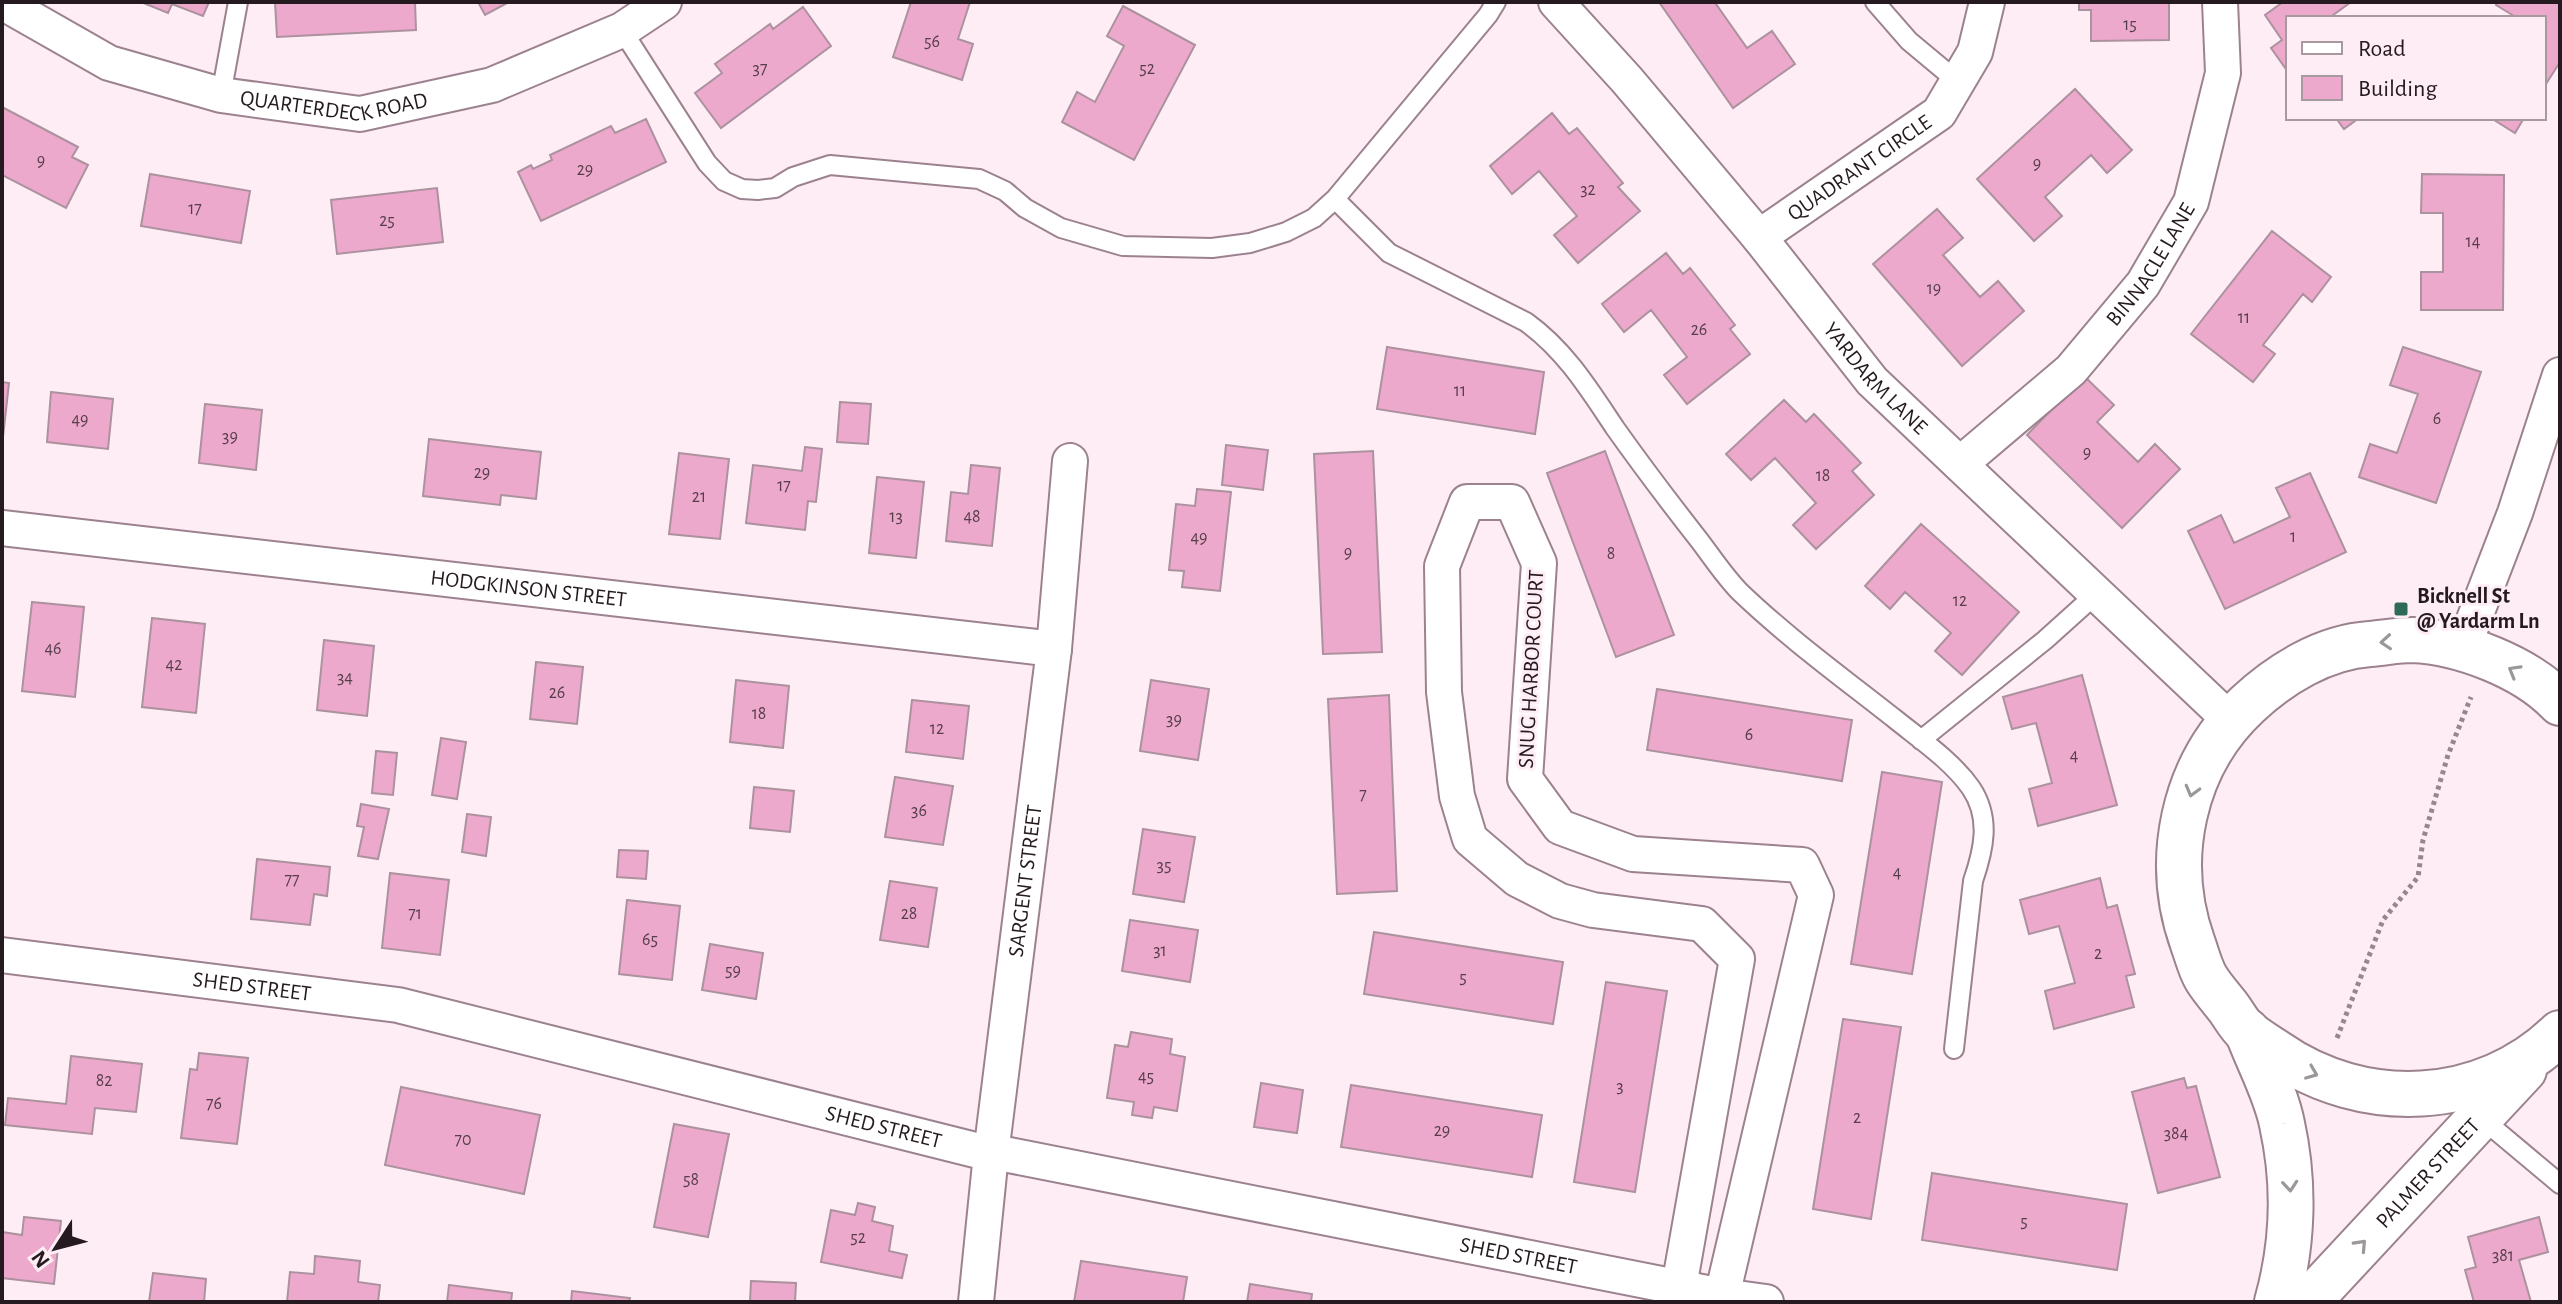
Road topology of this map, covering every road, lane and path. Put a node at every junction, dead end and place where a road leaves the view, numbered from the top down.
1 (2, 2) edge
2 (238, 2) edge
3 (664, 2) edge
4 (1496, 2) edge
5 (1556, 2) edge
6 (1875, 2) edge
7 (1987, 2) edge
8 (2220, 2) edge
9 (622, 30) junction
10 (1957, 81) junction
11 (221, 95) junction
12 (1335, 199) junction
13 (1759, 237) junction
14 (2560, 375) edge
15 (1070, 461) dead end
16 (1960, 464) junction
17 (2, 528) edge
18 (2095, 595) junction
19 (2463, 648) junction
20 (1054, 649) junction
21 (2471, 697) dead end
22 (2560, 703) edge
23 (2231, 721) junction
24 (1921, 740) junction
25 (2, 955) edge
26 (2247, 1031) junction
27 (2554, 1039) edge
28 (1954, 1049) dead end
29 (2332, 1050) dead end
30 (2480, 1117) junction
31 (991, 1154) junction
32 (2560, 1184) edge
33 (1698, 1294) edge
34 (976, 1302) edge
35 (1766, 1302) edge
36 (2277, 1302) edge
37 (2308, 1302) edge

1 - 11 street, QUARTERDECK ROAD
2 - 11 lane
3 - 9 street, QUARTERDECK ROAD
4 - 12 lane
5 - 13 street, YARDARM LANE
6 - 10 lane
7 - 10 street, QUADRANT CIRCLE
8 - 16 street, BINNACLE LANE
9 - 11 street, QUARTERDECK ROAD
9 - 12 lane
10 - 13 street, QUADRANT CIRCLE
12 - 24 lane
13 - 16 street, YARDARM LANE
14 - 19 street
15 - 20 street, SARGENT STREET
16 - 18 street, YARDARM LANE
17 - 20 street, HODGKINSON STREET
18 - 23 street, YARDARM LANE
18 - 24 lane
22 -> 19 street
19 -> 23 street
20 - 31 street, SARGENT STREET
21 - 29 path
23 -> 26 street
24 - 28 lane
25 - 31 street, SHED STREET
26 -> 27 street
26 -> 36 street
27 - 30 street, PALMER STREET
30 - 32 lane
37 -> 30 street, PALMER STREET
31 - 33 street, SHED STREET
31 - 34 street, SARGENT STREET
33 - 33 street, SNUG HARBOR COURT
33 - 35 street, SHED STREET

